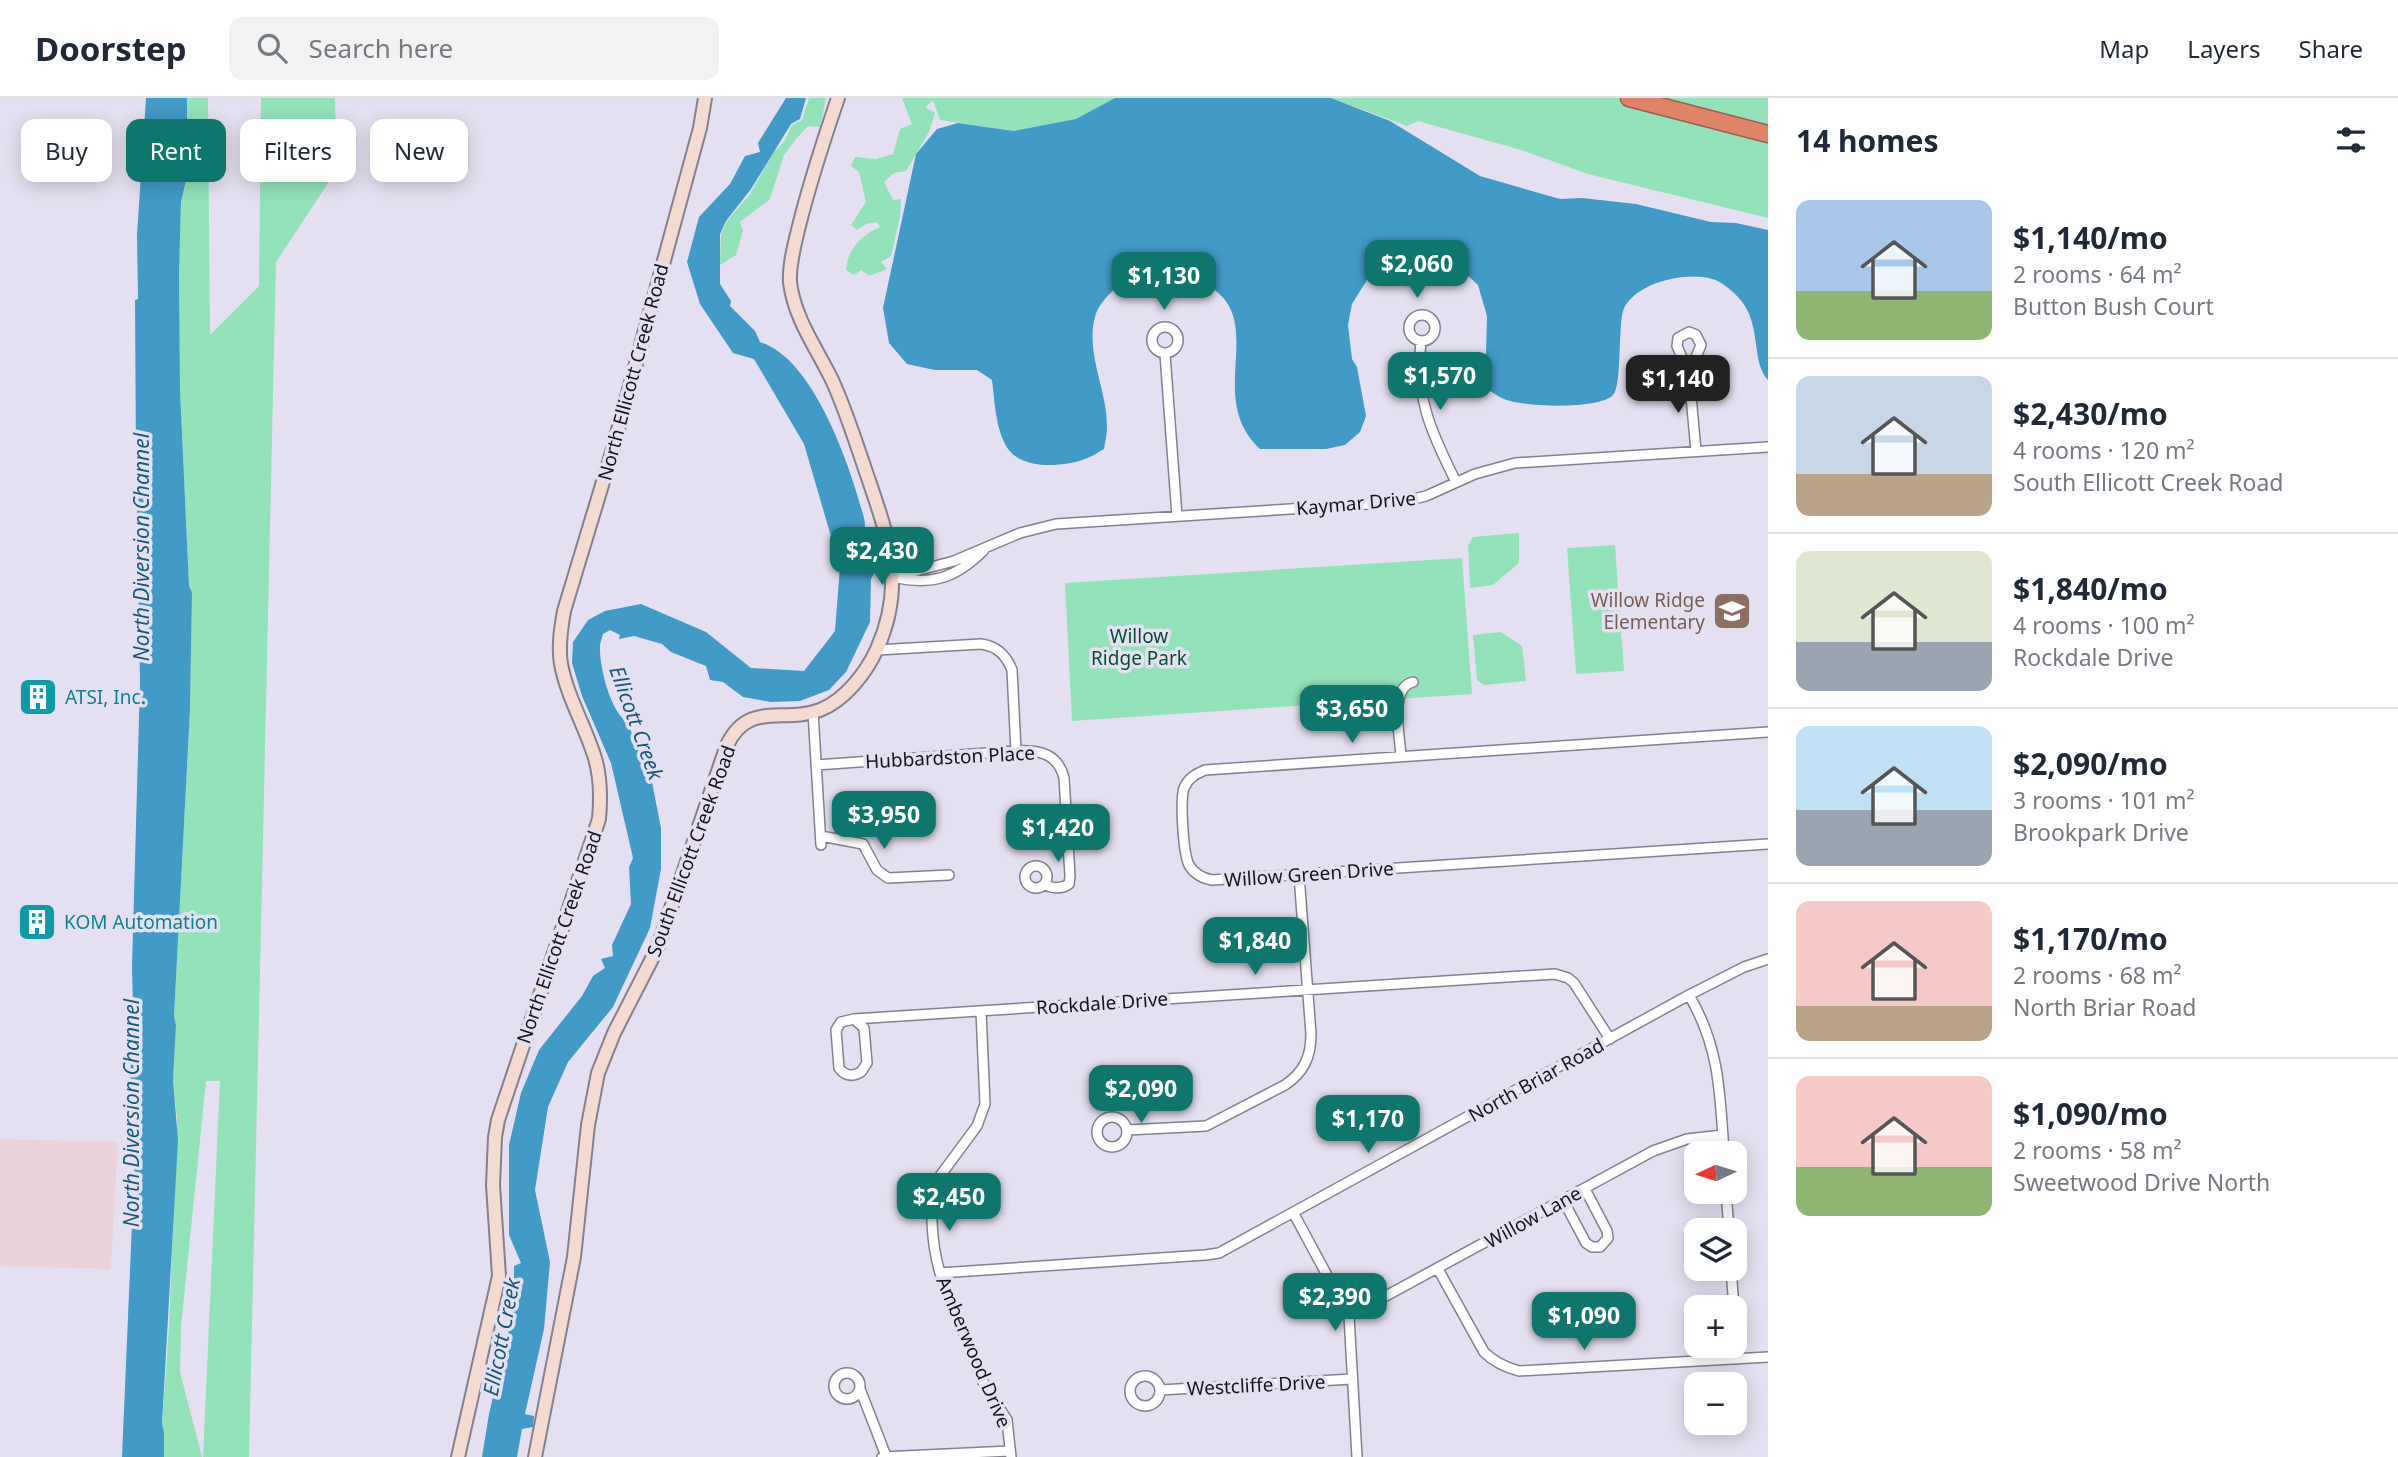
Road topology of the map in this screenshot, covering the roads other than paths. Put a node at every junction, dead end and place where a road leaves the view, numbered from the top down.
1 (705, 98) edge
2 (838, 98) edge
3 (1629, 98) edge
4 (1768, 134) edge
5 (1421, 341) dead end
6 (1166, 354) dead end
7 (1689, 374) dead end
8 (1768, 447) edge
9 (1696, 452) junction
10 (1456, 482) junction
11 (1177, 516) junction
12 (893, 576) junction
13 (877, 650) junction
14 (1413, 682) dead end
15 (813, 712) junction
16 (1768, 732) edge
17 (1016, 751) junction
18 (1401, 756) junction
19 (816, 765) junction
20 (1768, 844) edge
21 (949, 875) dead end
22 (1299, 875) junction
23 (1045, 884) dead end
24 (1768, 959) edge
25 (1307, 989) junction
26 (1689, 995) junction
27 (981, 1011) junction
28 (854, 1019) junction
29 (1610, 1039) junction
30 (1127, 1130) dead end
31 (1723, 1135) junction
32 (1723, 1141) edge
33 (1585, 1189) junction
34 (1563, 1200) junction
35 (1294, 1214) junction
36 (1438, 1269) junction
37 (940, 1273) junction
38 (1349, 1316) junction
39 (1768, 1357) edge
40 (1737, 1359) joint
41 (1352, 1380) junction
42 (860, 1389) dead end
43 (1160, 1390) dead end
44 (1010, 1454) edge
45 (458, 1457) edge
46 (535, 1457) edge
47 (884, 1457) edge
48 (1357, 1457) edge

1 - 45 street, North Ellicott Creek Road
2 - 12 street, South Ellicott Creek Road
3 - 4 highway
5 - 10 street
6 - 11 street
7 - 9 street
8 - 9 street, Kaymar Drive
9 - 10 street, Kaymar Drive
10 - 11 street, Kaymar Drive
11 - 12 street, Kaymar Drive
12 - 13 street, South Ellicott Creek Road
13 - 15 street, South Ellicott Creek Road
13 - 17 street
14 - 18 street
15 - 19 street
15 - 46 street, South Ellicott Creek Road
16 - 18 street, Willow Green Drive
17 - 19 street, Hubbardston Place
17 - 23 street, Hubbardston Place
18 - 22 street, Willow Green Drive
19 - 21 street
20 - 22 street, Willow Green Drive
22 - 25 street
24 - 26 street, North Briar Road
25 - 27 street, Rockdale Drive
25 - 29 street, Rockdale Drive
25 - 30 street
26 - 29 street, North Briar Road
26 - 31 street
27 - 28 street, Rockdale Drive
27 - 37 street, Amberwood Drive
28 - 28 street
29 - 35 street, North Briar Road
31 - 32 street
31 - 33 street, Willow Lane
33 - 34 street, Willow Lane
33 - 34 street
34 - 36 street, Willow Lane
35 - 37 street, North Briar Road
35 - 38 street
36 - 38 street, Willow Lane
36 - 40 street
37 - 44 street, Amberwood Drive
38 - 41 street
39 - 40 street
41 - 43 street, Westcliffe Drive
41 - 48 street
42 - 47 street
44 - 47 street

